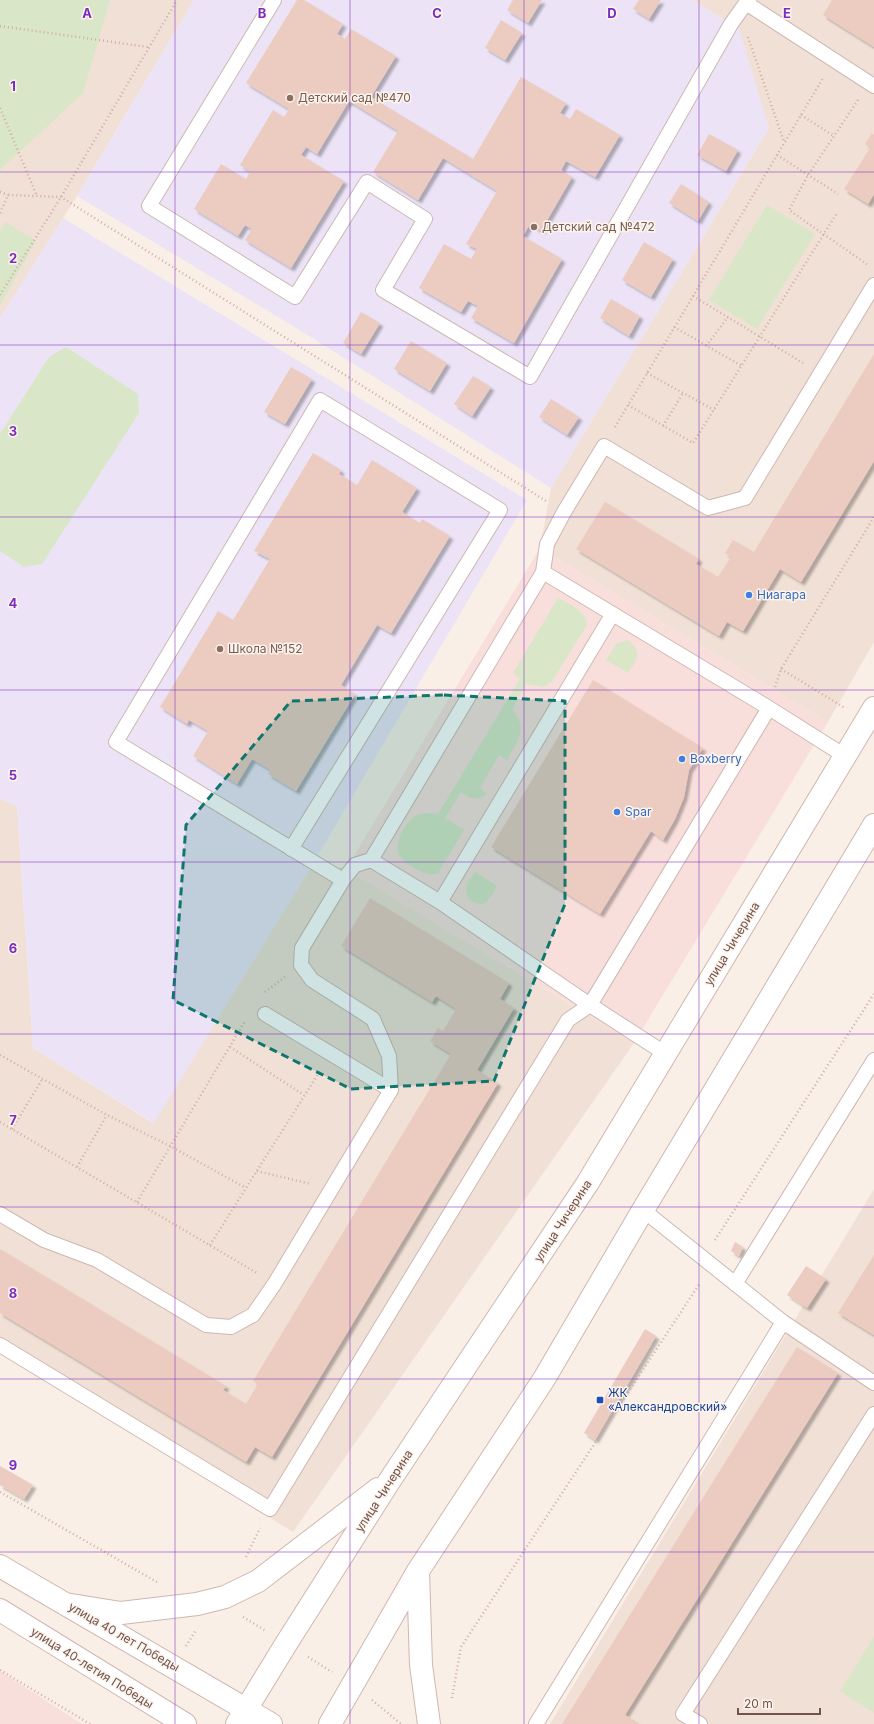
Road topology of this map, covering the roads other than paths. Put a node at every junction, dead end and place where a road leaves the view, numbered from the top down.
1 (274, 0) edge
2 (745, 5) edge
3 (872, 84) edge
4 (874, 285) edge
5 (543, 572) junction
6 (612, 615) junction
7 (769, 708) junction
8 (870, 715) edge
9 (845, 756) junction
10 (874, 825) edge
11 (291, 849) junction
12 (371, 860) junction
13 (342, 880) junction
14 (440, 902) junction
15 (590, 1005) junction
16 (265, 1014) dead end
17 (666, 1054) junction
18 (874, 1060) edge
19 (391, 1090) junction
20 (643, 1210) junction
21 (0, 1214) edge
22 (735, 1284) junction
23 (783, 1322) junction
24 (0, 1345) edge
25 (874, 1383) edge
26 (874, 1414) edge
27 (870, 1428) edge
28 (390, 1480) junction
29 (0, 1566) edge
30 (418, 1571) junction
31 (65, 1604) junction
32 (0, 1610) edge
33 (242, 1717) edge
34 (185, 1724) edge
35 (271, 1724) edge
36 (330, 1724) edge
37 (429, 1724) edge
38 (536, 1724) edge
39 (700, 1724) edge

1 - 2 lane
2 - 3 lane
4 - 5 lane
5 - 6 lane
5 - 12 lane
6 - 7 lane
6 - 14 lane
7 - 9 lane
7 - 15 lane
8 - 9 main road, улица Чичерина
9 - 17 main road, улица Чичерина
10 - 20 main road
11 - 11 lane
11 - 13 lane
12 - 13 lane
12 - 14 lane
13 - 19 lane
14 - 15 lane
15 - 17 lane
15 - 24 lane
16 - 19 lane
17 - 28 main road, улица Чичерина
18 - 22 lane
19 - 21 lane
20 - 22 lane
20 - 30 main road
22 - 23 lane
23 - 25 lane
23 - 38 lane
26 - 27 lane
27 - 39 lane
28 - 31 main road
28 - 33 main road, улица Чичерина
29 - 31 main road, улица 40 лет Победы
30 - 36 main road
30 - 37 main road
31 - 33 main road, улица 40 лет Победы
32 - 34 main road, улица 40-летия Победы
33 - 35 main road, улица 40 лет Победы

